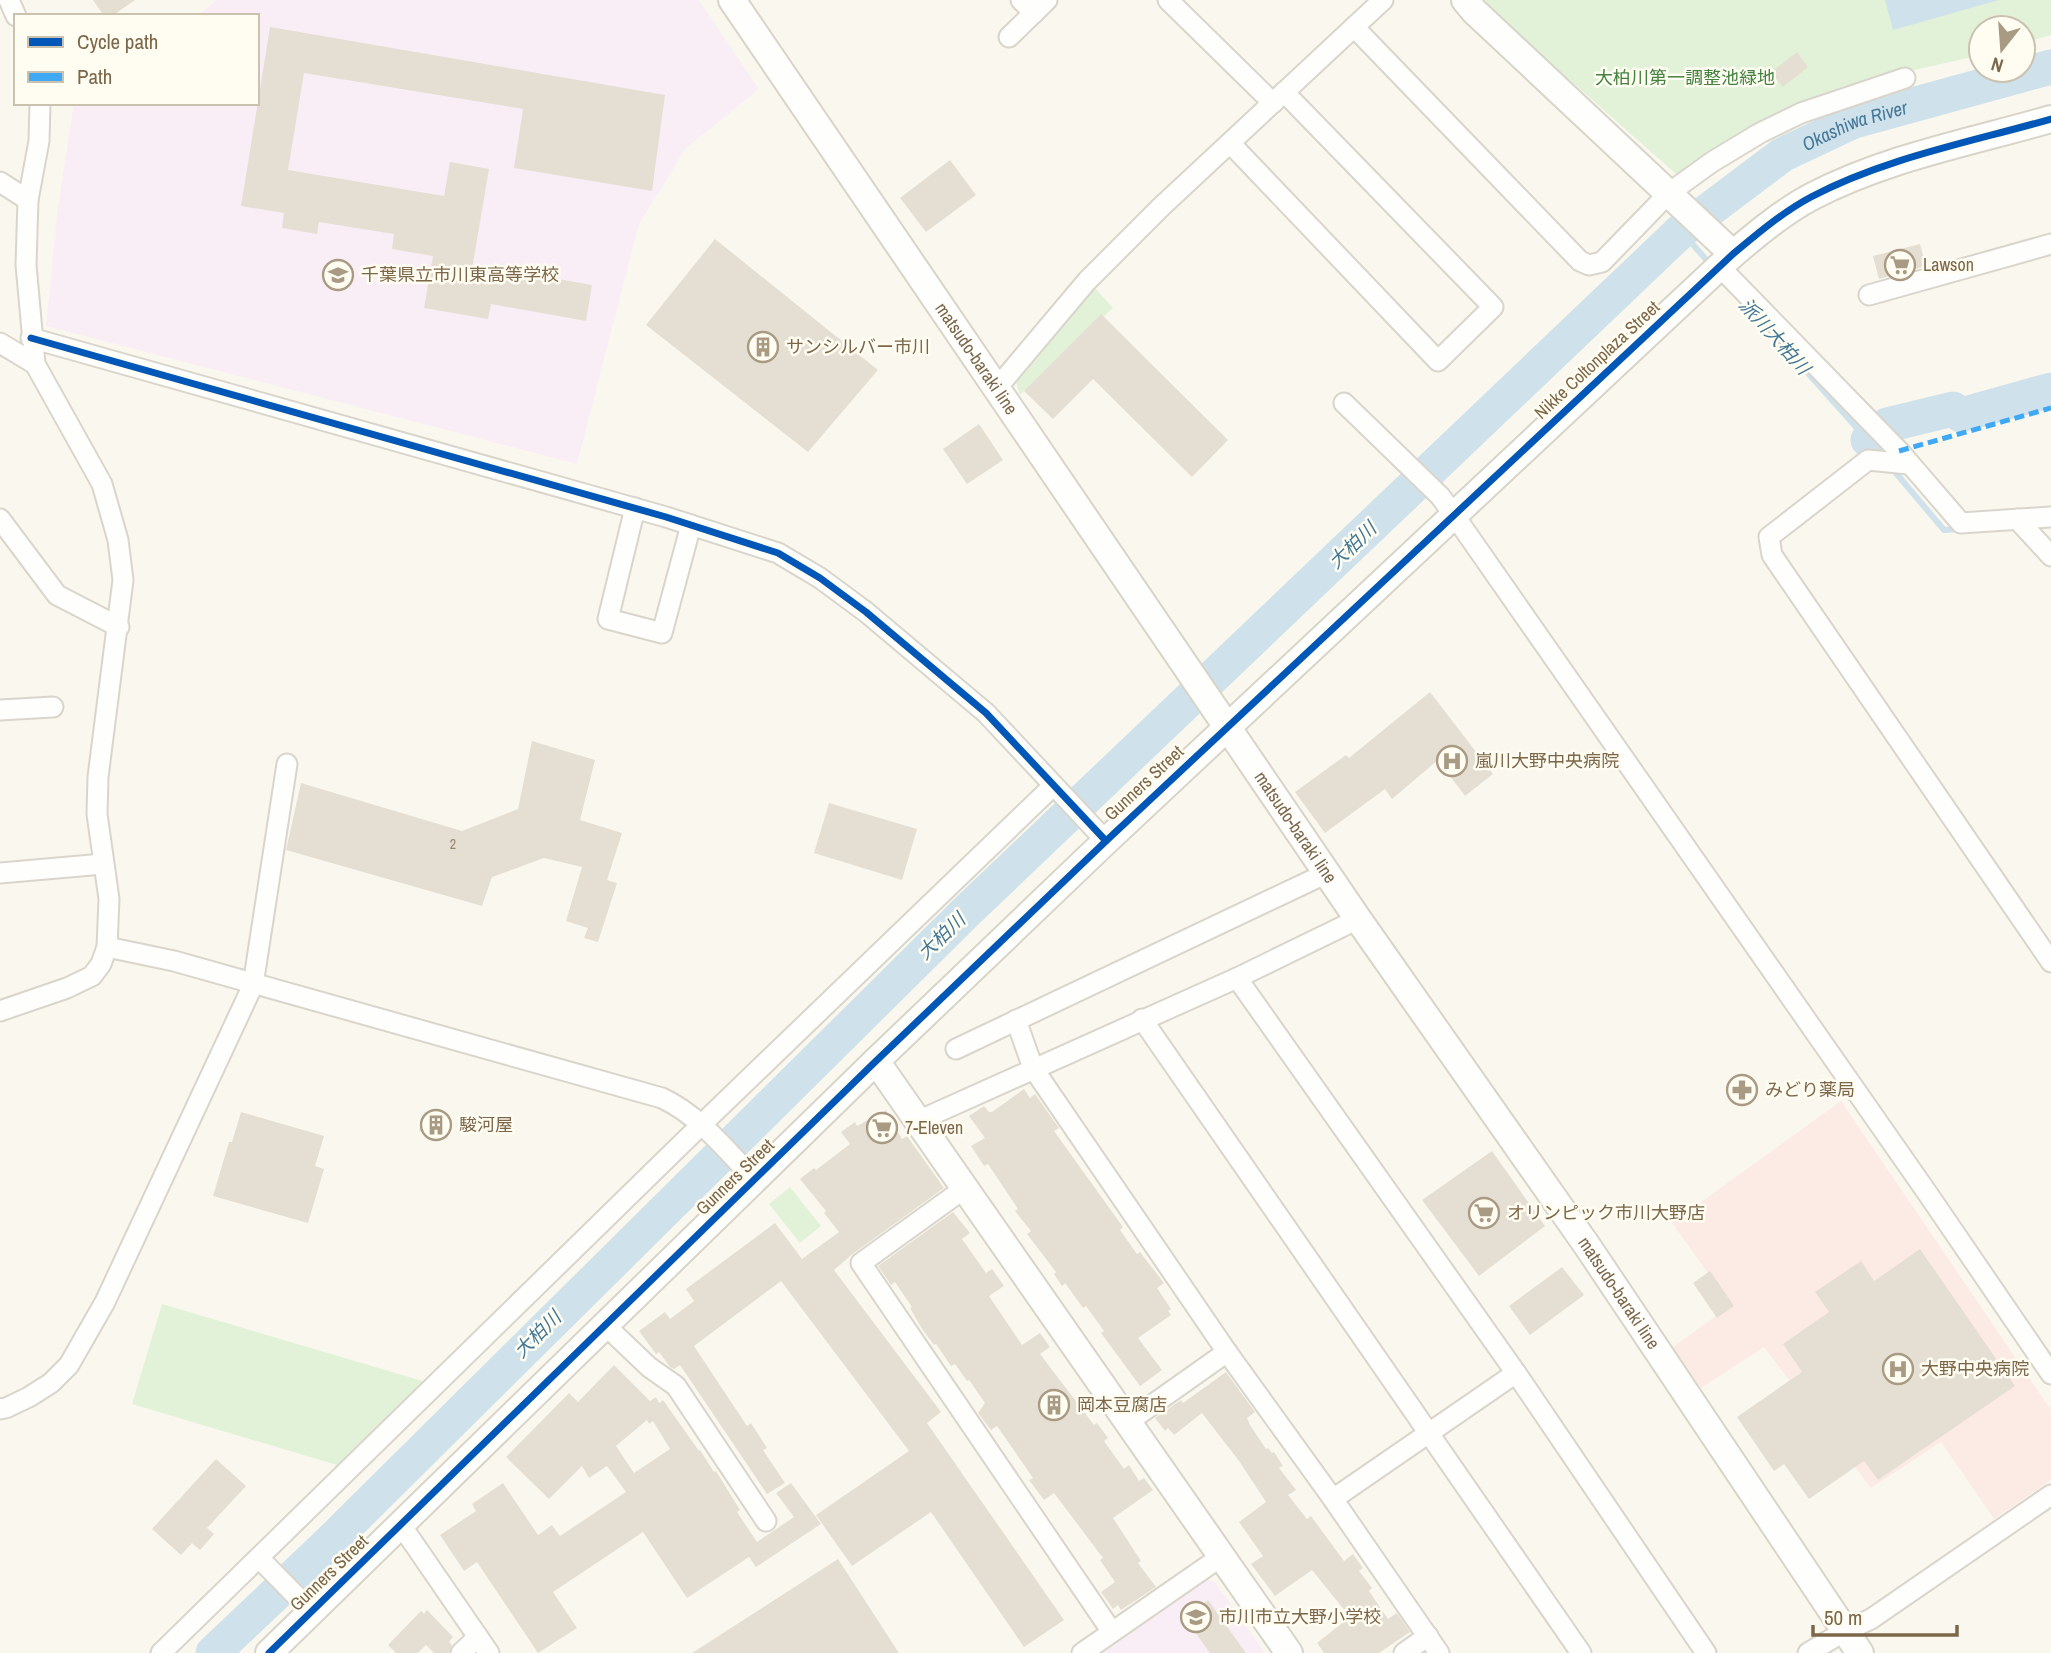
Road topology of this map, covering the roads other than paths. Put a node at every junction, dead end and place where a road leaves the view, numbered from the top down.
1 (732, 0) edge
2 (1168, 0) edge
3 (1383, 0) edge
4 (1465, 0) edge
5 (1034, 4) edge
6 (1354, 27) junction
7 (1009, 37) dead end
8 (1905, 78) dead end
9 (1278, 97) junction
10 (40, 105) edge
11 (2051, 119) edge
12 (1230, 143) junction
13 (0, 182) edge
14 (1674, 197) junction
15 (29, 200) junction
16 (2051, 244) edge
17 (1723, 253) junction
18 (1870, 295) dead end
19 (31, 338) junction
20 (0, 343) edge
21 (35, 364) junction
22 (996, 389) junction
23 (1344, 403) dead end
24 (1908, 464) junction
25 (1447, 506) junction
26 (635, 508) junction
27 (2051, 517) edge
28 (0, 519) edge
29 (2017, 519) junction
30 (691, 525) junction
31 (2051, 556) edge
32 (118, 627) junction
33 (53, 707) dead end
34 (0, 710) edge
35 (1221, 719) junction
36 (287, 764) dead end
37 (1053, 786) junction
38 (1106, 841) junction
39 (103, 864) junction
40 (0, 873) edge
41 (1327, 873) junction
42 (1358, 919) junction
43 (107, 947) junction
44 (2051, 962) edge
45 (1237, 978) junction
46 (253, 985) junction
47 (0, 1011) edge
48 (1142, 1019) junction
49 (1016, 1020) junction
50 (956, 1049) dead end
51 (876, 1061) junction
52 (1033, 1068) junction
53 (918, 1121) junction
54 (702, 1124) junction
55 (755, 1180) junction
56 (965, 1188) junction
57 (605, 1325) junction
58 (1227, 1352) junction
59 (1516, 1373) junction
60 (2051, 1374) edge
61 (0, 1409) edge
62 (1128, 1422) junction
63 (1430, 1433) junction
64 (2051, 1495) edge
65 (1333, 1499) junction
66 (768, 1520) dead end
67 (401, 1525) junction
68 (1222, 1556) junction
69 (259, 1558) junction
70 (311, 1611) junction
71 (1845, 1631) junction
72 (1112, 1632) junction
73 (1428, 1636) junction
74 (478, 1637) junction
75 (161, 1653) edge
76 (269, 1653) edge
77 (461, 1653) edge
78 (489, 1653) edge
79 (1082, 1653) edge
80 (1289, 1653) edge
81 (1404, 1653) edge
82 (1439, 1653) edge
83 (1581, 1653) edge
84 (1706, 1653) edge
85 (1808, 1653) edge
86 (1860, 1653) edge

1 - 22 street, matsudo-baraki line
2 - 9 street
3 - 6 street
4 - 14 street
5 - 7 street
6 - 9 street
6 - 14 street
8 - 14 street
9 - 12 street
9 - 12 street
10 - 15 street
11 - 17 street, Nikke Coltonplaza Street
12 - 22 street
13 - 15 street
14 - 17 street
15 - 19 street
16 - 18 street
17 - 24 street
17 - 25 street, Nikke Coltonplaza Street
19 - 21 street
19 - 26 street
20 - 21 street
21 - 32 street
22 - 35 street, matsudo-baraki line
23 - 25 street
24 - 29 street
24 - 44 street
25 - 35 street, Nikke Coltonplaza Street
25 - 60 street
26 - 30 street
26 - 30 street
27 - 29 street
28 - 32 street
29 - 31 street
30 - 37 street
32 - 39 street
33 - 34 street
35 - 38 street, Gunners Street
35 - 41 street, matsudo-baraki line
36 - 46 street
37 - 38 street
37 - 54 street
38 - 51 street, Gunners Street
39 - 40 street
39 - 43 street
41 - 42 street, matsudo-baraki line
41 - 49 street
42 - 45 street
42 - 71 street, matsudo-baraki line
43 - 46 street
43 - 47 street
45 - 48 street
45 - 59 street
46 - 54 street
46 - 61 street
48 - 52 street
48 - 63 street
49 - 50 street
49 - 52 street
51 - 53 street
51 - 55 street, Gunners Street
52 - 53 street
52 - 58 street
53 - 56 street
54 - 55 street
54 - 69 street
55 - 57 street, Gunners Street
56 - 62 street
56 - 72 street
57 - 66 street
57 - 67 street, Gunners Street
58 - 62 street
58 - 65 street
59 - 63 street
59 - 84 street
62 - 68 street
63 - 65 street
63 - 83 street
64 - 71 street
65 - 73 street
67 - 70 street, Gunners Street
67 - 74 street
68 - 72 street
68 - 80 street
69 - 70 street
69 - 75 street
70 - 76 street, Gunners Street
71 - 85 street
71 - 86 street, matsudo-baraki line
72 - 79 street
73 - 81 street
73 - 82 street
74 - 77 street
74 - 78 street

